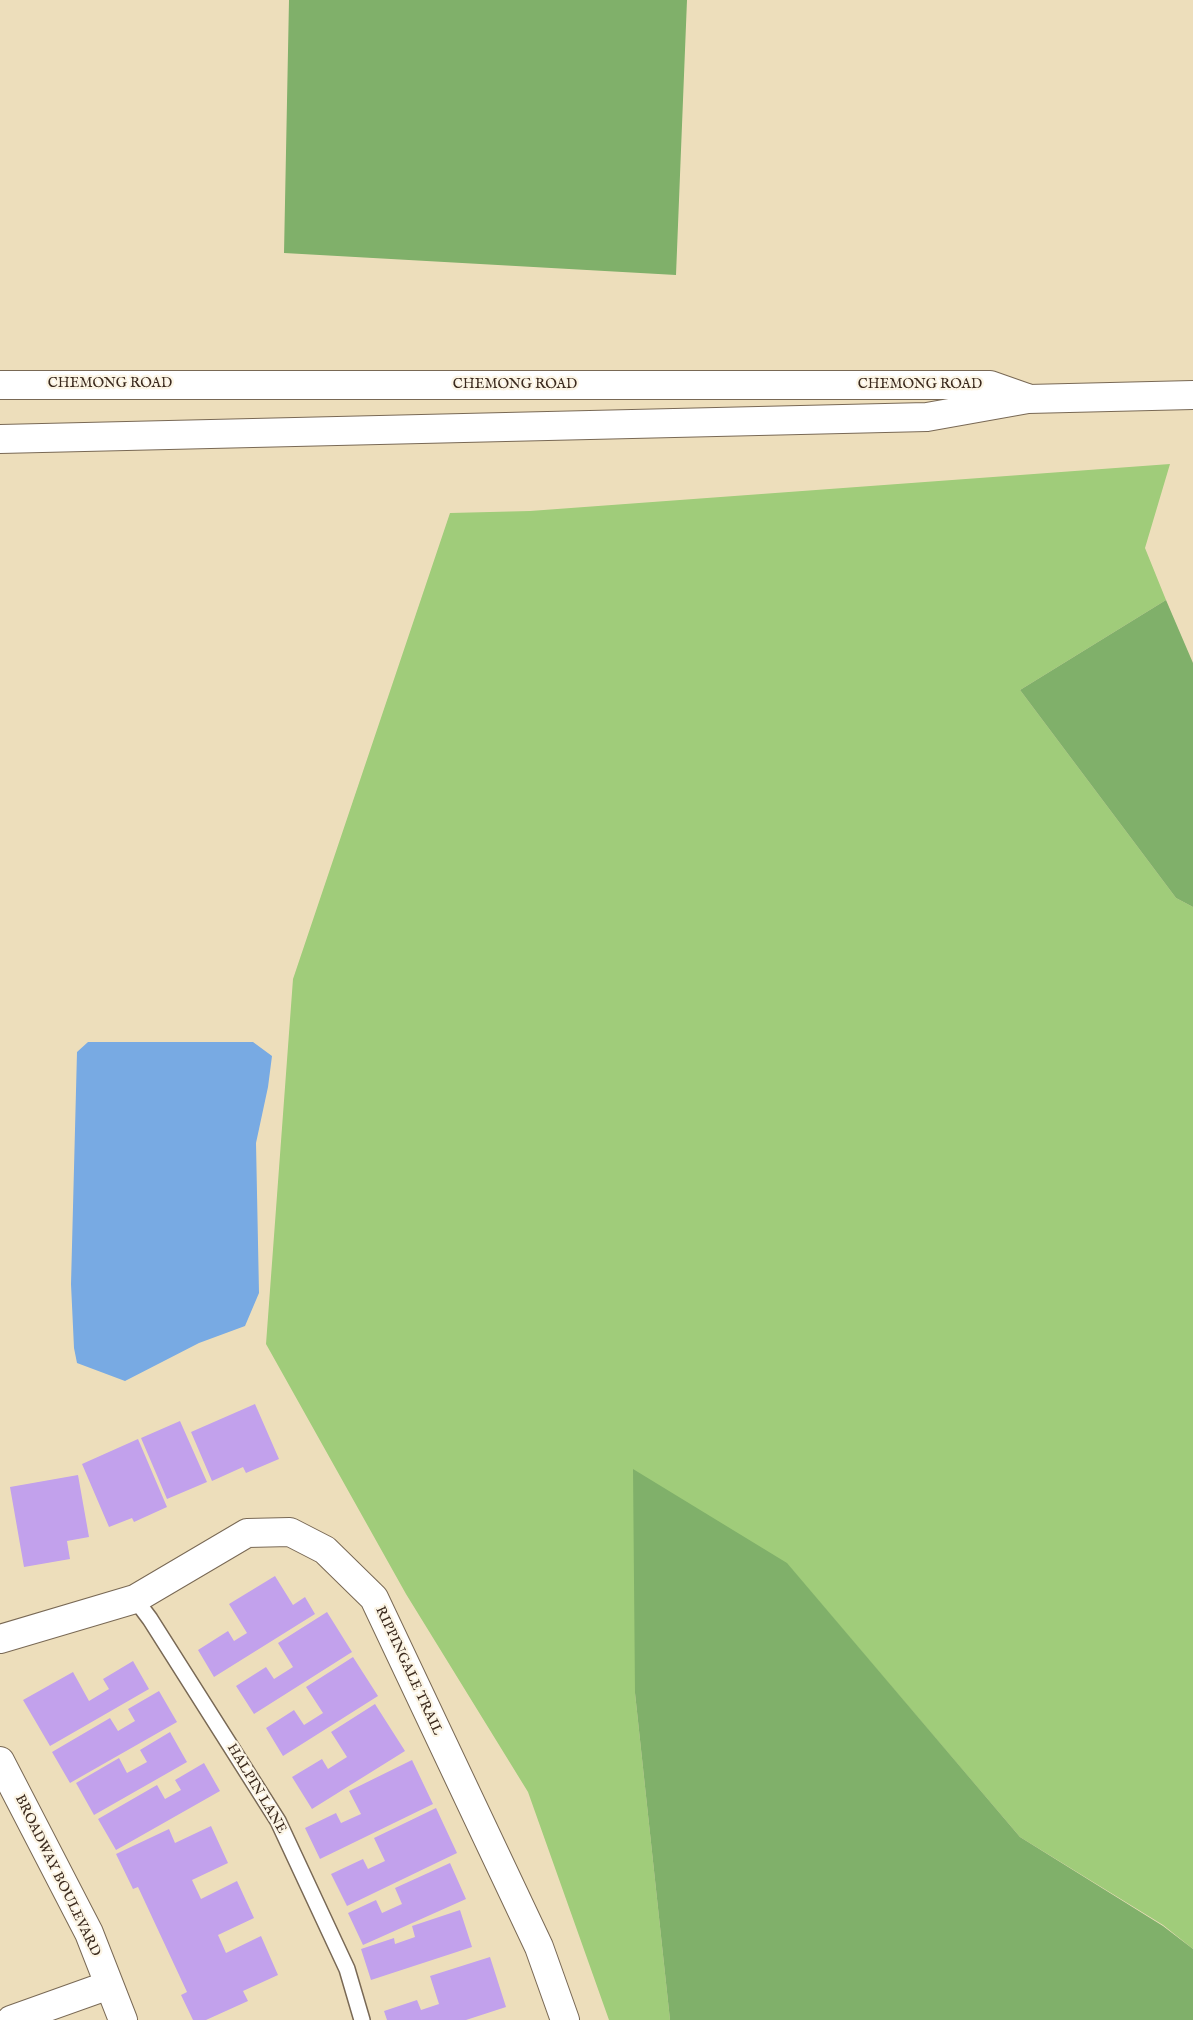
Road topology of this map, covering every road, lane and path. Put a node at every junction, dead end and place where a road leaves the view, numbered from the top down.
1 (0, 384) edge
2 (1193, 395) edge
3 (1028, 399) junction
4 (0, 439) edge
5 (135, 1599) junction
6 (0, 1639) edge
7 (0, 1761) edge
8 (109, 1986) junction
9 (11, 2020) edge
10 (123, 2020) edge
11 (362, 2020) edge
12 (565, 2020) edge

1 - 3 main road, CHEMONG ROAD
2 - 3 main road, CHEMONG ROAD
3 - 4 main road, CHEMONG ROAD
5 - 6 main road, RIPPINGALE TRAIL
5 - 11 lane, HALPIN LANE
5 - 12 main road, RIPPINGALE TRAIL
7 - 8 main road, BROADWAY BOULEVARD
8 - 9 main road
8 - 10 main road, BROADWAY BOULEVARD

